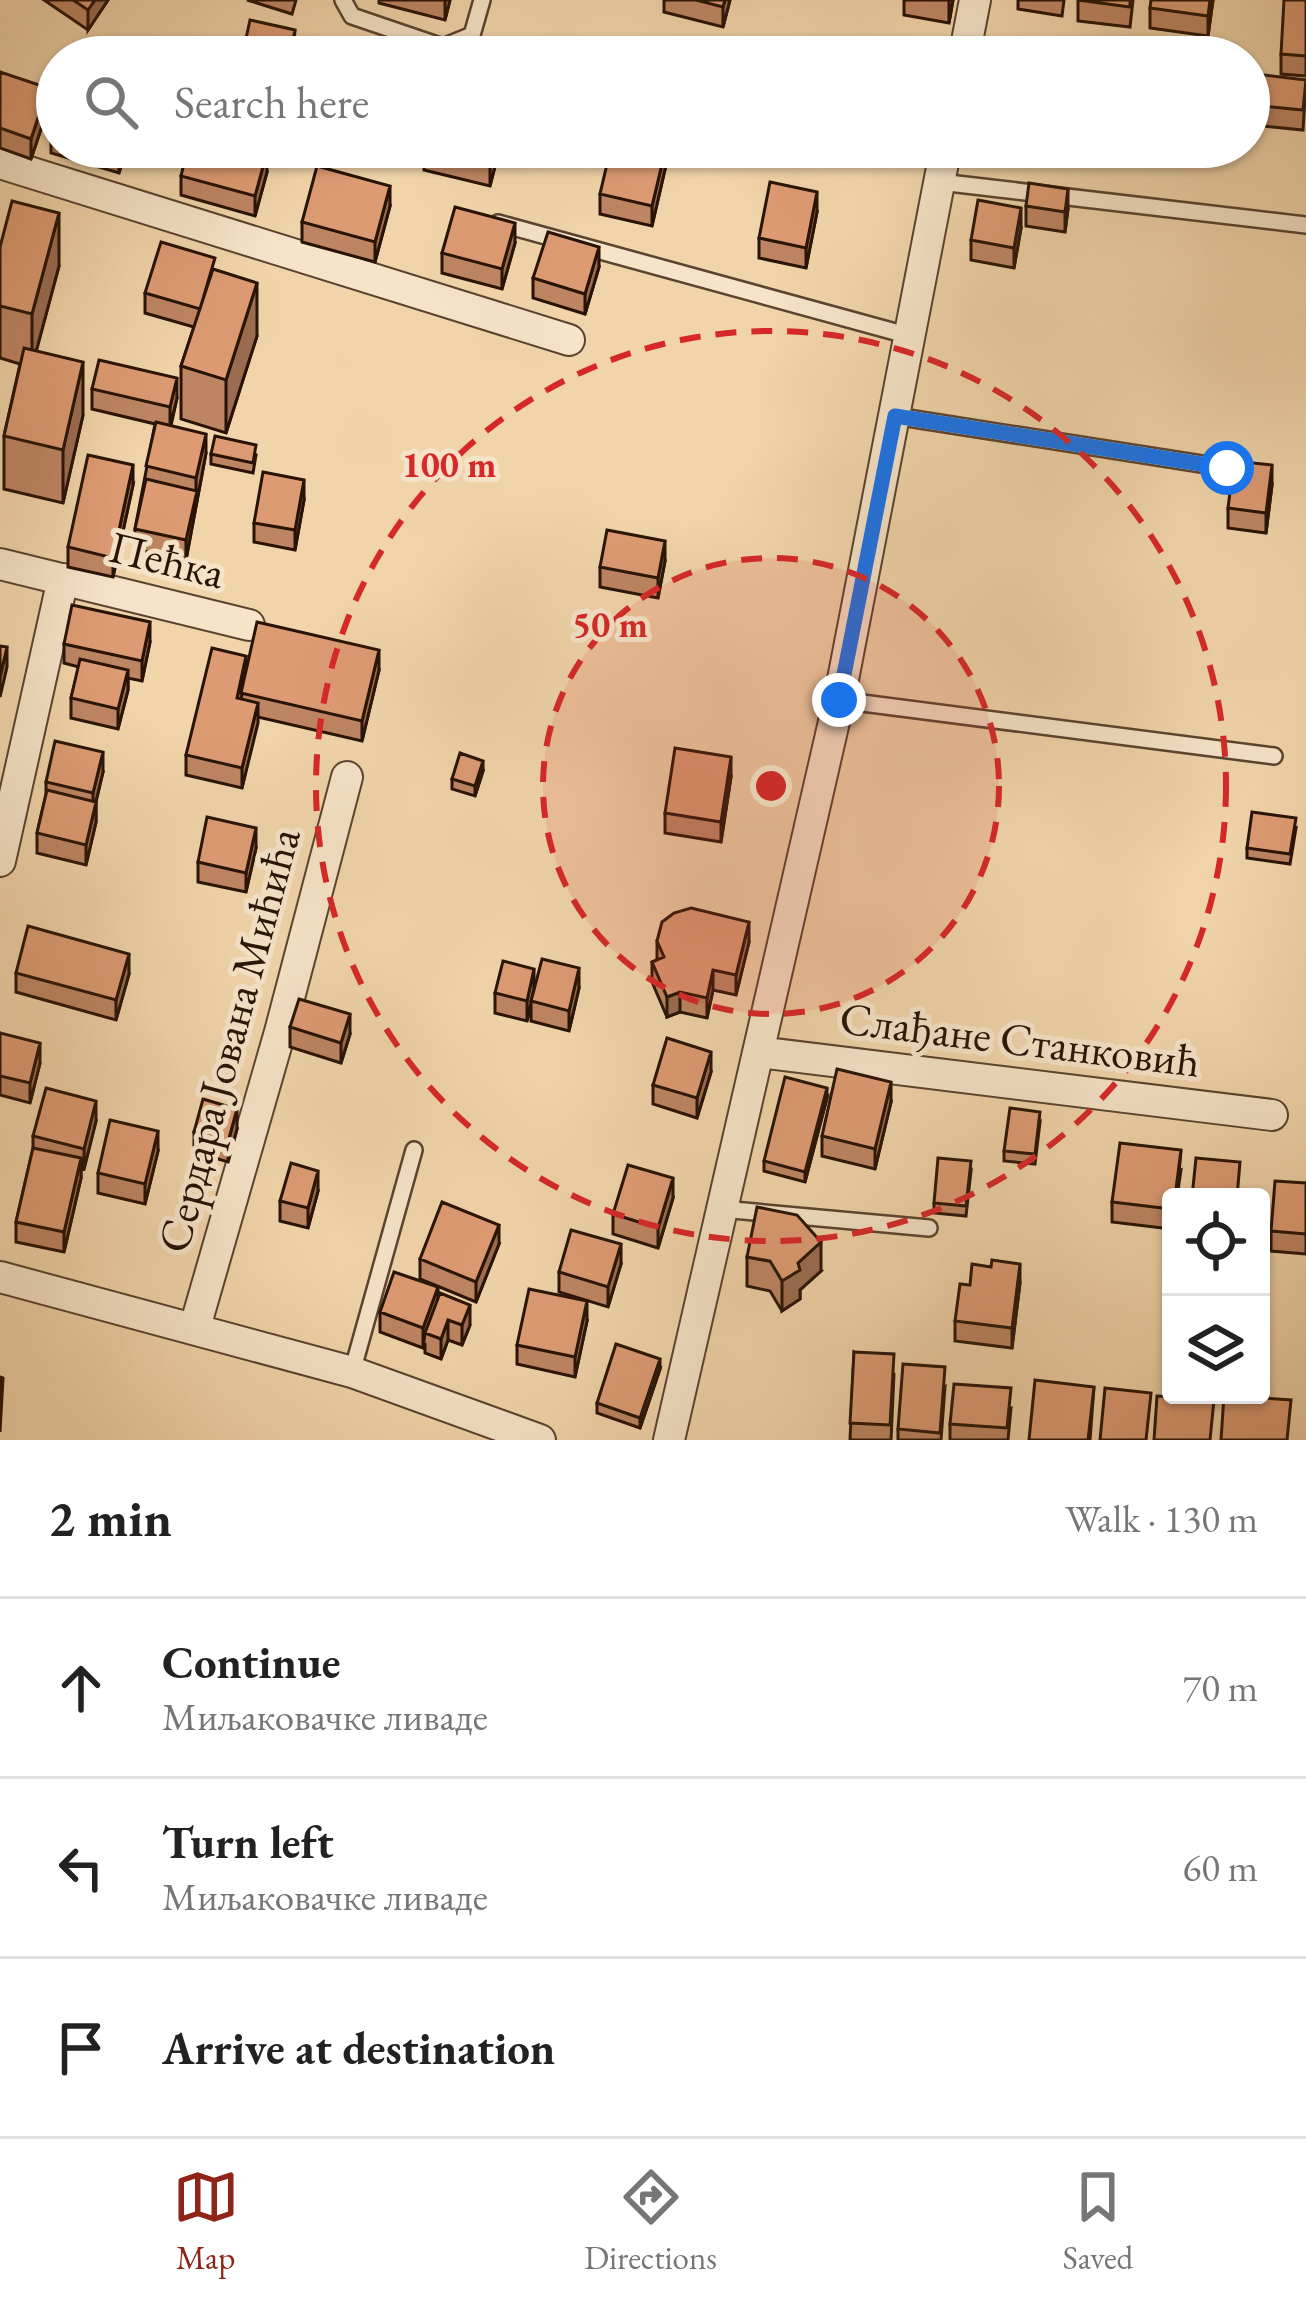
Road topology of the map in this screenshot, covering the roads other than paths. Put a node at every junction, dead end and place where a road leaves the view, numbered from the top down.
1 (343, 0) edge
2 (482, 0) edge
3 (975, 0) edge
4 (411, 36) edge
5 (470, 36) edge
6 (968, 36) edge
7 (0, 163) edge
8 (942, 168) edge
9 (940, 182) junction
10 (498, 223) edge
11 (1306, 225) edge
12 (910, 336) junction
13 (569, 340) dead end
14 (895, 416) junction
15 (1227, 468) dead end
16 (0, 565) edge
17 (63, 579) junction
18 (249, 626) dead end
19 (839, 700) junction
20 (1274, 756) dead end
21 (347, 777) dead end
22 (0, 861) edge
23 (758, 1052) junction
24 (1272, 1114) dead end
25 (414, 1150) dead end
26 (722, 1209) junction
27 (929, 1228) dead end
28 (0, 1277) edge
29 (195, 1327) junction
30 (352, 1372) junction
31 (540, 1440) edge
32 (669, 1440) edge

1 - 4 lane
2 - 5 lane
3 - 6 street
7 - 13 street
8 - 9 street
9 - 11 lane
9 - 12 street
10 - 12 lane
12 - 14 street
14 - 15 lane
14 - 19 street
16 - 17 street, Пећка
17 - 18 street, Пећка
17 - 22 street, Пећка
19 - 20 lane
19 - 23 street
21 - 29 street, Сердара Јована Мићића
23 - 24 street, Слађане Станковић
23 - 26 street
25 - 30 lane
26 - 27 lane
26 - 32 street
28 - 29 street
29 - 30 street
30 - 31 street

